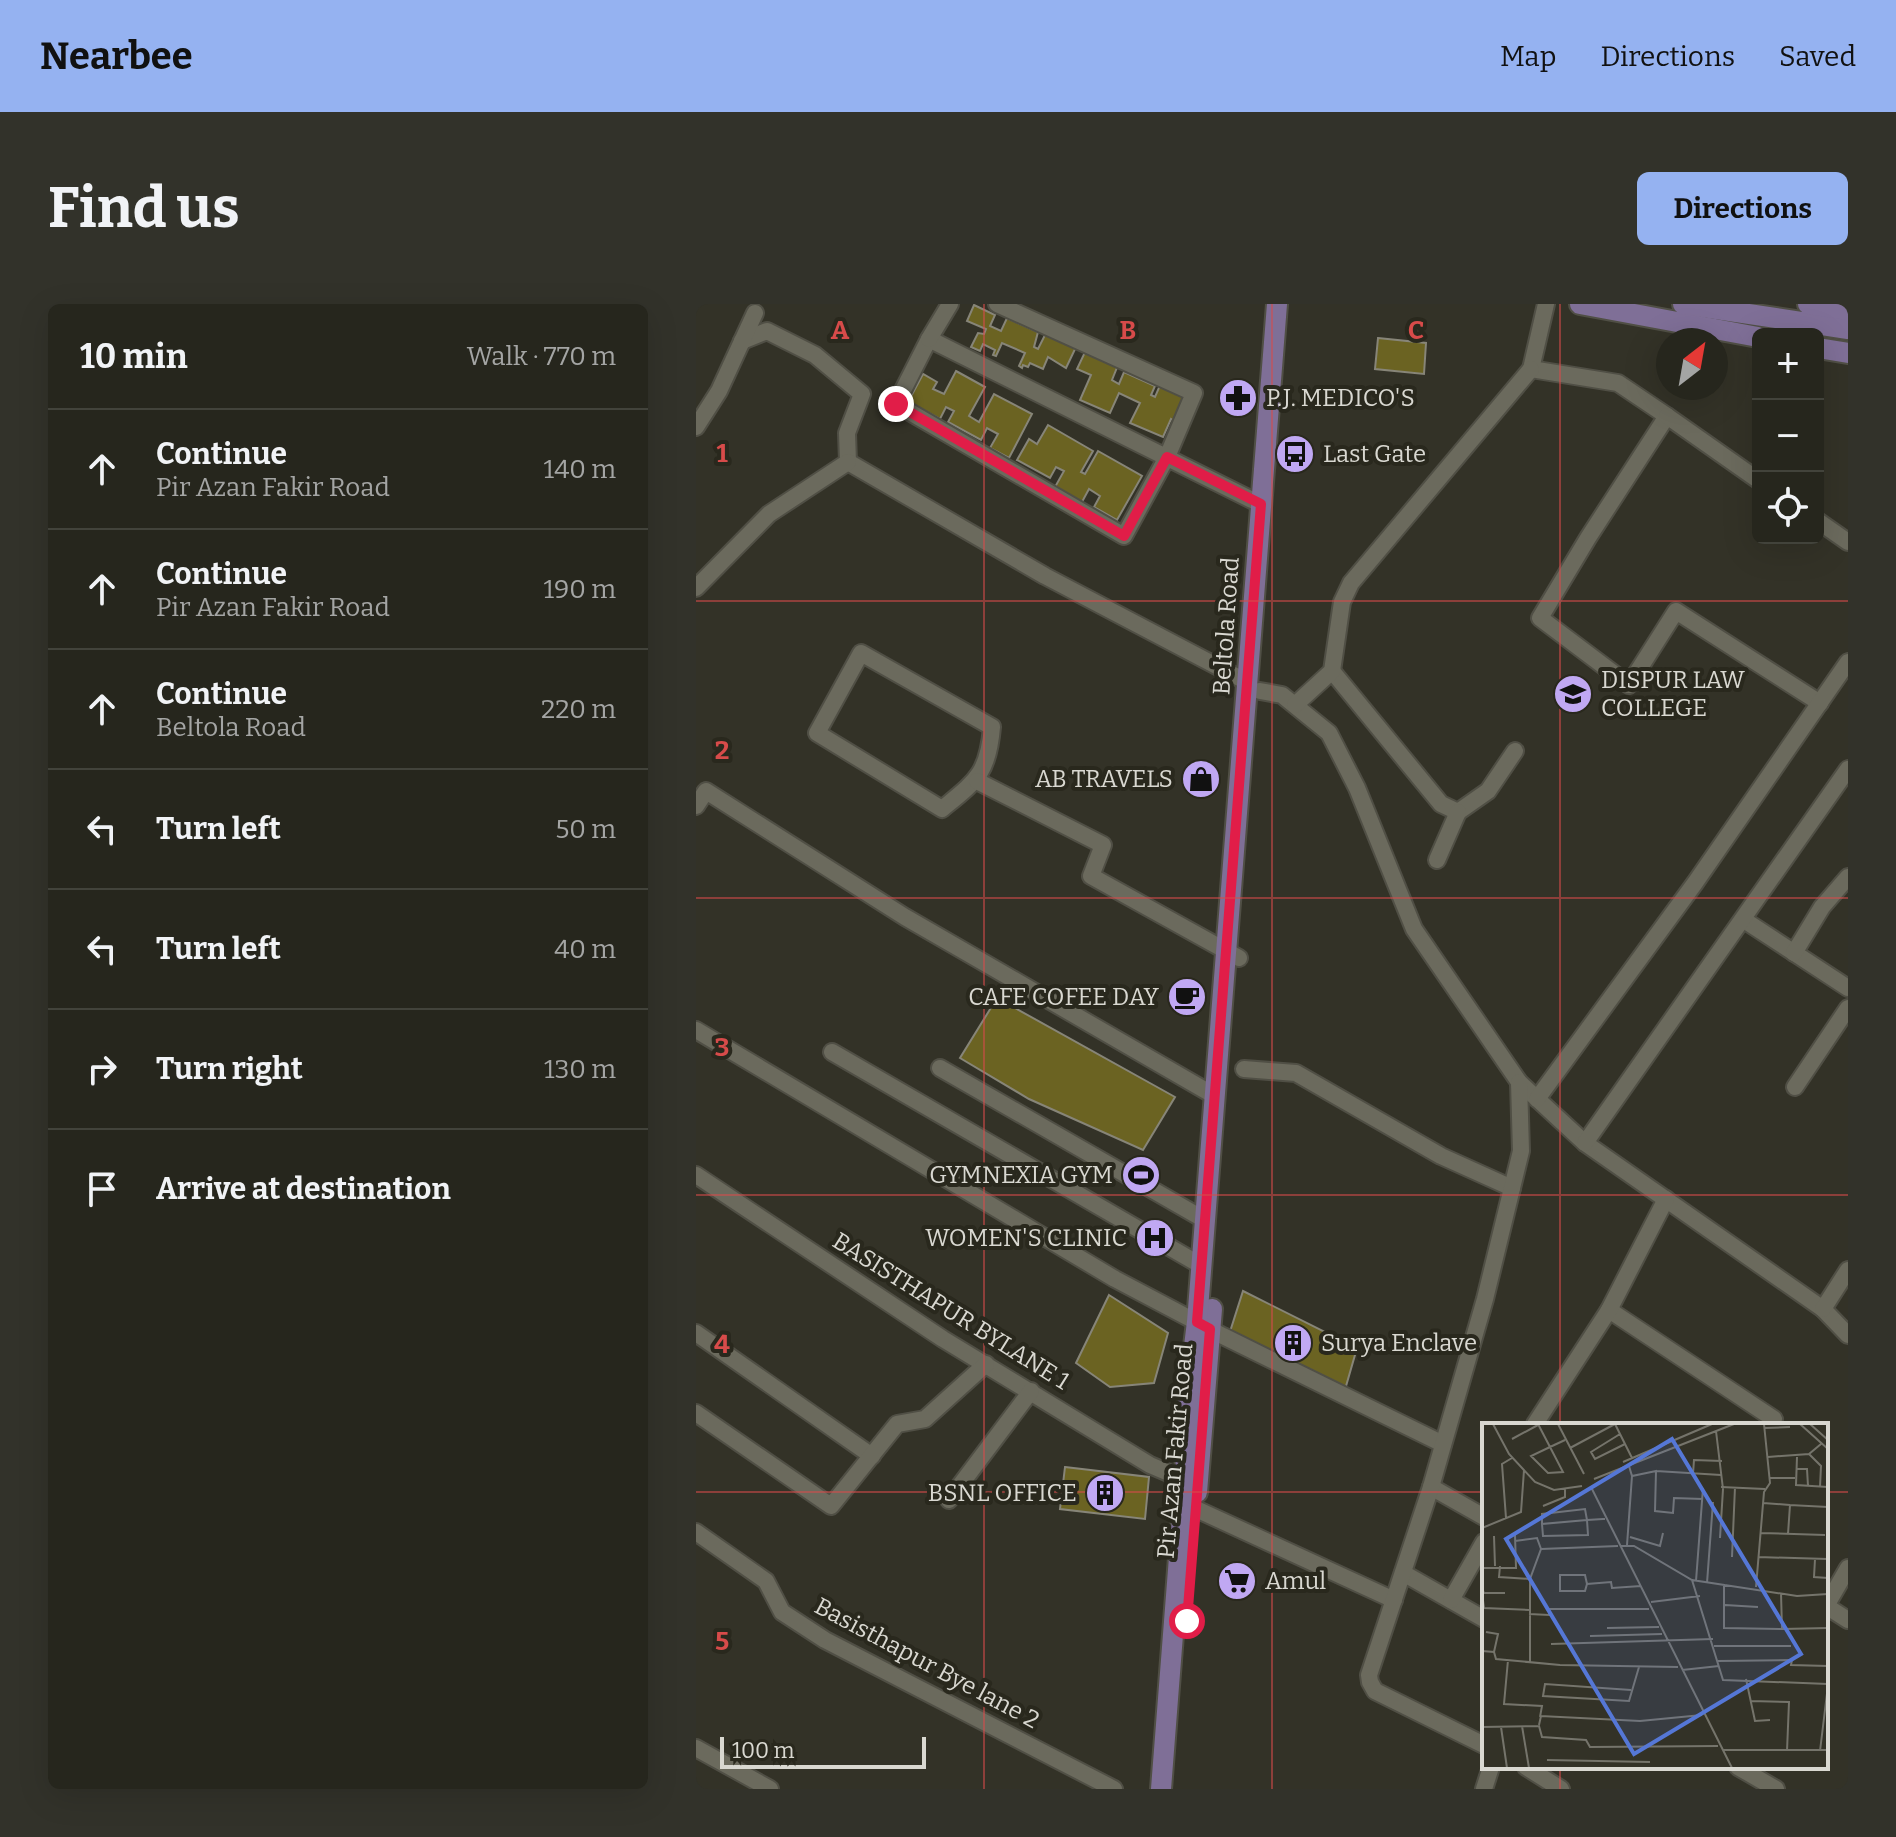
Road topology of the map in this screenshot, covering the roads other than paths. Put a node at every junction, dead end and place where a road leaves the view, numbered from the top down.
1 (950, 304) edge
2 (997, 304) edge
3 (1277, 304) edge
4 (1290, 304) edge
5 (1546, 304) edge
6 (1683, 304) edge
7 (1808, 304) edge
8 (1592, 305) edge
9 (1848, 310) edge
10 (755, 313) dead end
11 (1848, 329) edge
12 (1752, 336) edge
13 (929, 339) junction
14 (742, 341) junction
15 (1824, 349) edge
16 (1848, 353) edge
17 (1531, 369) junction
18 (1667, 416) junction
19 (696, 427) edge
20 (1167, 457) junction
21 (848, 462) junction
22 (1752, 476) edge
23 (1261, 504) junction
24 (1824, 525) edge
25 (1848, 542) edge
26 (698, 581) edge
27 (1848, 662) edge
28 (1332, 671) junction
29 (1254, 686) junction
30 (1820, 703) junction
31 (1295, 705) junction
32 (1515, 751) dead end
33 (1848, 769) edge
34 (977, 781) junction
35 (696, 806) edge
36 (1458, 812) junction
37 (1437, 860) dead end
38 (1848, 877) edge
39 (1744, 920) junction
40 (1794, 953) junction
41 (1233, 955) junction
42 (1848, 988) edge
43 (1848, 1008) edge
44 (696, 1030) edge
45 (832, 1052) dead end
46 (940, 1068) dead end
47 (1244, 1069) dead end
48 (1519, 1082) junction
49 (1795, 1087) dead end
50 (1215, 1096) junction
51 (1537, 1099) junction
52 (1585, 1143) junction
53 (696, 1175) edge
54 (1512, 1188) junction
55 (1666, 1199) junction
56 (1205, 1220) junction
57 (1202, 1266) junction
58 (1848, 1270) edge
59 (1823, 1309) junction
60 (1609, 1310) junction
61 (1210, 1329) junction
62 (696, 1333) edge
63 (1848, 1335) edge
64 (986, 1364) junction
65 (1031, 1391) junction
66 (696, 1413) edge
67 (1774, 1419) dead end
68 (1536, 1423) edge
69 (1443, 1444) junction
70 (872, 1456) junction
71 (1185, 1480) junction
72 (1431, 1487) junction
73 (949, 1500) dead end
74 (1190, 1506) junction
75 (1482, 1516) edge
76 (696, 1532) edge
77 (1482, 1546) edge
78 (1848, 1568) edge
79 (1403, 1573) junction
80 (1394, 1600) junction
81 (1451, 1600) junction
82 (1828, 1603) edge
83 (1828, 1607) edge
84 (1482, 1618) edge
85 (1848, 1620) edge
86 (1482, 1744) edge
87 (696, 1748) edge
88 (1490, 1769) edge
89 (1529, 1769) edge
90 (1741, 1769) edge
91 (770, 1789) edge
92 (1114, 1789) edge
93 (1161, 1789) edge
94 (1174, 1789) edge
95 (1484, 1789) edge
96 (1561, 1789) edge
97 (1776, 1789) edge

1 - 13 street
2 - 20 street
3 - 23 main road, Beltola Road
4 - 29 main road, Pir Azan Fakir Road
5 - 17 street
6 - 11 main road
7 - 9 main road
8 - 12 main road
10 - 14 street
13 - 20 street
13 - 20 street
14 - 19 street
14 - 21 street
15 - 16 main road
17 - 18 street
17 - 28 street
18 - 22 street
18 - 30 street
20 - 23 street
21 - 26 street
21 - 29 street
23 - 29 main road, Beltola Road
24 - 25 street
27 - 30 street
28 - 31 street
28 - 36 street
29 - 31 street
29 - 41 main road, Pir Azan Fakir Road
30 - 51 street
31 - 48 street
32 - 36 street
33 - 39 street
34 - 34 street
34 - 41 street
35 - 50 street
36 - 37 street
38 - 40 street
39 - 40 street
39 - 52 street
40 - 42 street
41 - 50 main road, Pir Azan Fakir Road
41 - 61 main road, Pir Azan Fakir Road
43 - 49 street
44 - 61 street
45 - 57 street
46 - 56 street
47 - 54 street
48 - 51 street
48 - 54 street
50 - 56 main road, Pir Azan Fakir Road
51 - 52 street
52 - 55 street
53 - 64 street, BASISTHAPUR BYLANE 1
54 - 69 street
55 - 59 street
55 - 60 street
56 - 57 main road, Pir Azan Fakir Road
57 - 61 main road, Pir Azan Fakir Road
58 - 59 street
59 - 63 street
60 - 67 street
60 - 68 street
61 - 69 street
61 - 71 main road, Pir Azan Fakir Road
61 - 74 main road, Pir Azan Fakir Road
62 - 70 street
64 - 65 street, BASISTHAPUR BYLANE 1
64 - 70 street
65 - 71 street, BASISTHAPUR BYLANE 1
65 - 73 street
66 - 70 street
69 - 72 street
71 - 74 main road, Pir Azan Fakir Road
72 - 75 street
72 - 79 street
74 - 80 street
74 - 93 main road, Pir Azan Fakir Road
74 - 94 main road, Pir Azan Fakir Road
76 - 92 street, Basisthapur Bye lane 2
77 - 81 street
78 - 82 street
79 - 80 street
79 - 81 street
80 - 86 street
81 - 84 street
83 - 85 street
87 - 91 street
88 - 95 street
89 - 96 street
90 - 97 street

